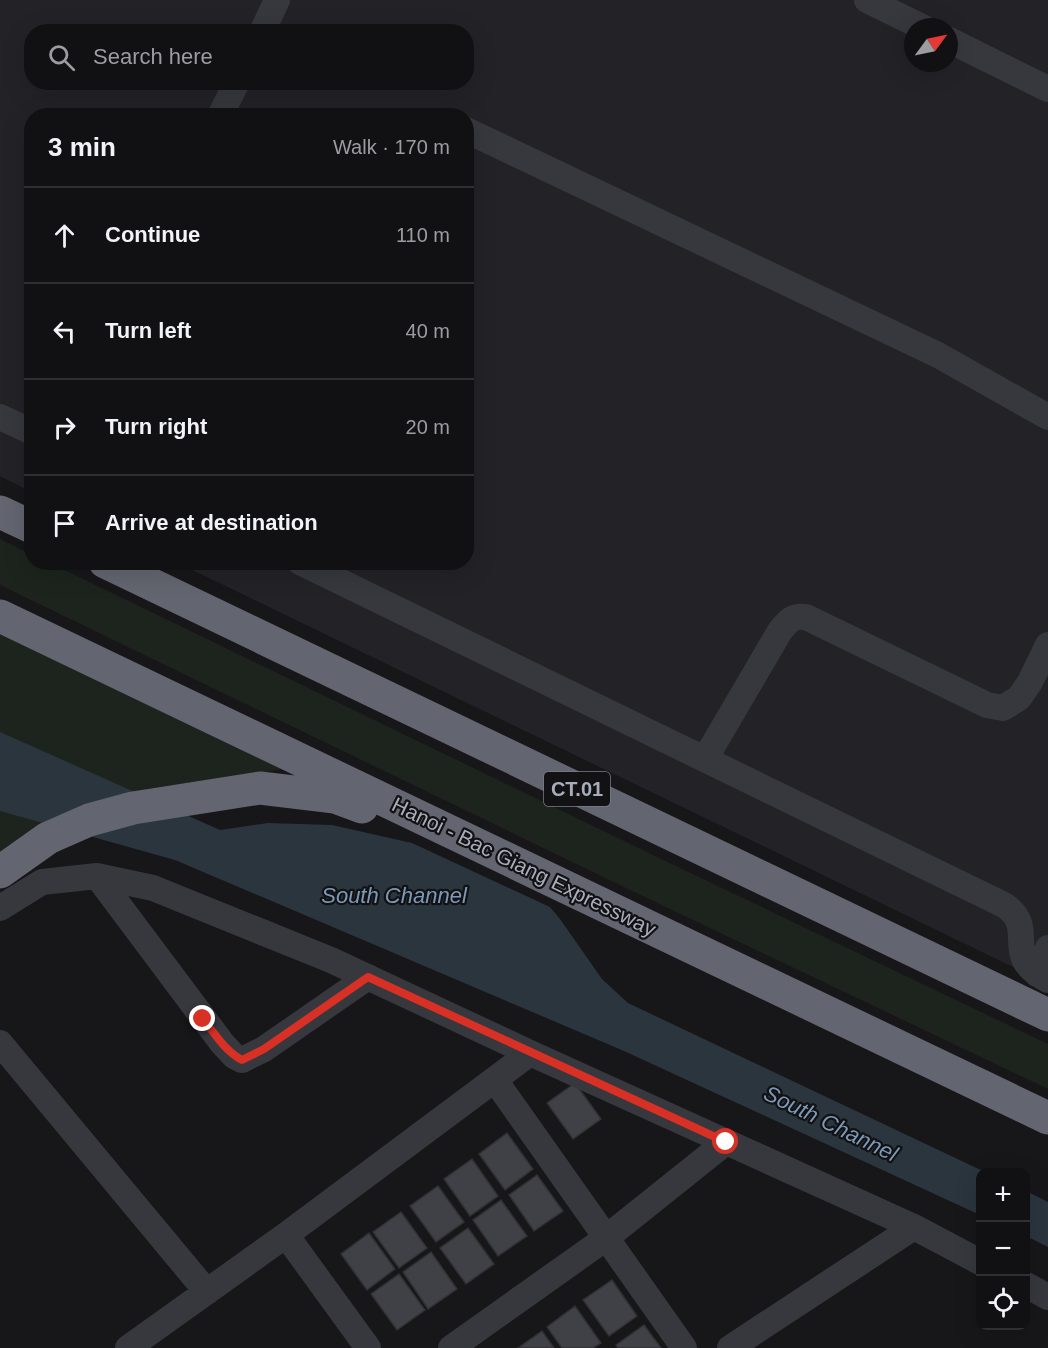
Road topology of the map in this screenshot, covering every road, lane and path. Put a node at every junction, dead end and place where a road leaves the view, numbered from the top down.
1 (277, 0) edge
2 (867, 0) edge
3 (904, 18) edge
4 (266, 24) edge
5 (958, 44) edge
6 (1048, 89) edge
7 (233, 90) edge
8 (224, 108) edge
9 (474, 134) edge
10 (0, 417) edge
11 (1048, 417) edge
12 (24, 428) edge
13 (0, 512) edge
14 (24, 523) edge
15 (122, 570) edge
16 (316, 570) edge
17 (0, 616) edge
18 (1048, 645) edge
19 (705, 759) junction
20 (0, 872) edge
21 (97, 876) junction
22 (0, 908) edge
23 (610, 908) junction
24 (1048, 948) edge
25 (368, 977) junction
26 (1042, 977) edge
27 (1048, 1015) edge
28 (0, 1043) edge
29 (530, 1053) junction
30 (495, 1080) junction
31 (1048, 1119) edge
32 (726, 1142) junction
33 (914, 1227) junction
34 (286, 1235) junction
35 (606, 1238) junction
36 (976, 1259) edge
37 (1030, 1287) edge
38 (207, 1292) junction
39 (1048, 1297) edge
40 (128, 1348) edge
41 (368, 1348) edge
42 (451, 1348) edge
43 (684, 1348) edge
44 (730, 1348) edge

1 - 4 street
2 - 3 street
5 - 6 street
7 - 8 street
9 - 11 street
10 - 12 street
13 - 14 highway
15 - 27 highway, CT.01
16 - 19 street
17 - 23 highway, Hanoi - Bac Giang Expressway
18 - 19 street
19 - 26 street
20 - 23 highway
21 - 22 street
21 - 25 street
21 - 25 street
23 - 31 highway, Hanoi - Bac Giang Expressway
24 - 26 street
25 - 29 street
28 - 38 street
29 - 30 street
29 - 32 street
30 - 34 street
30 - 35 street
32 - 33 street
32 - 35 street
33 - 36 street
33 - 44 street
34 - 38 street
34 - 41 street
35 - 42 street
35 - 43 street
37 - 39 street
38 - 40 street

